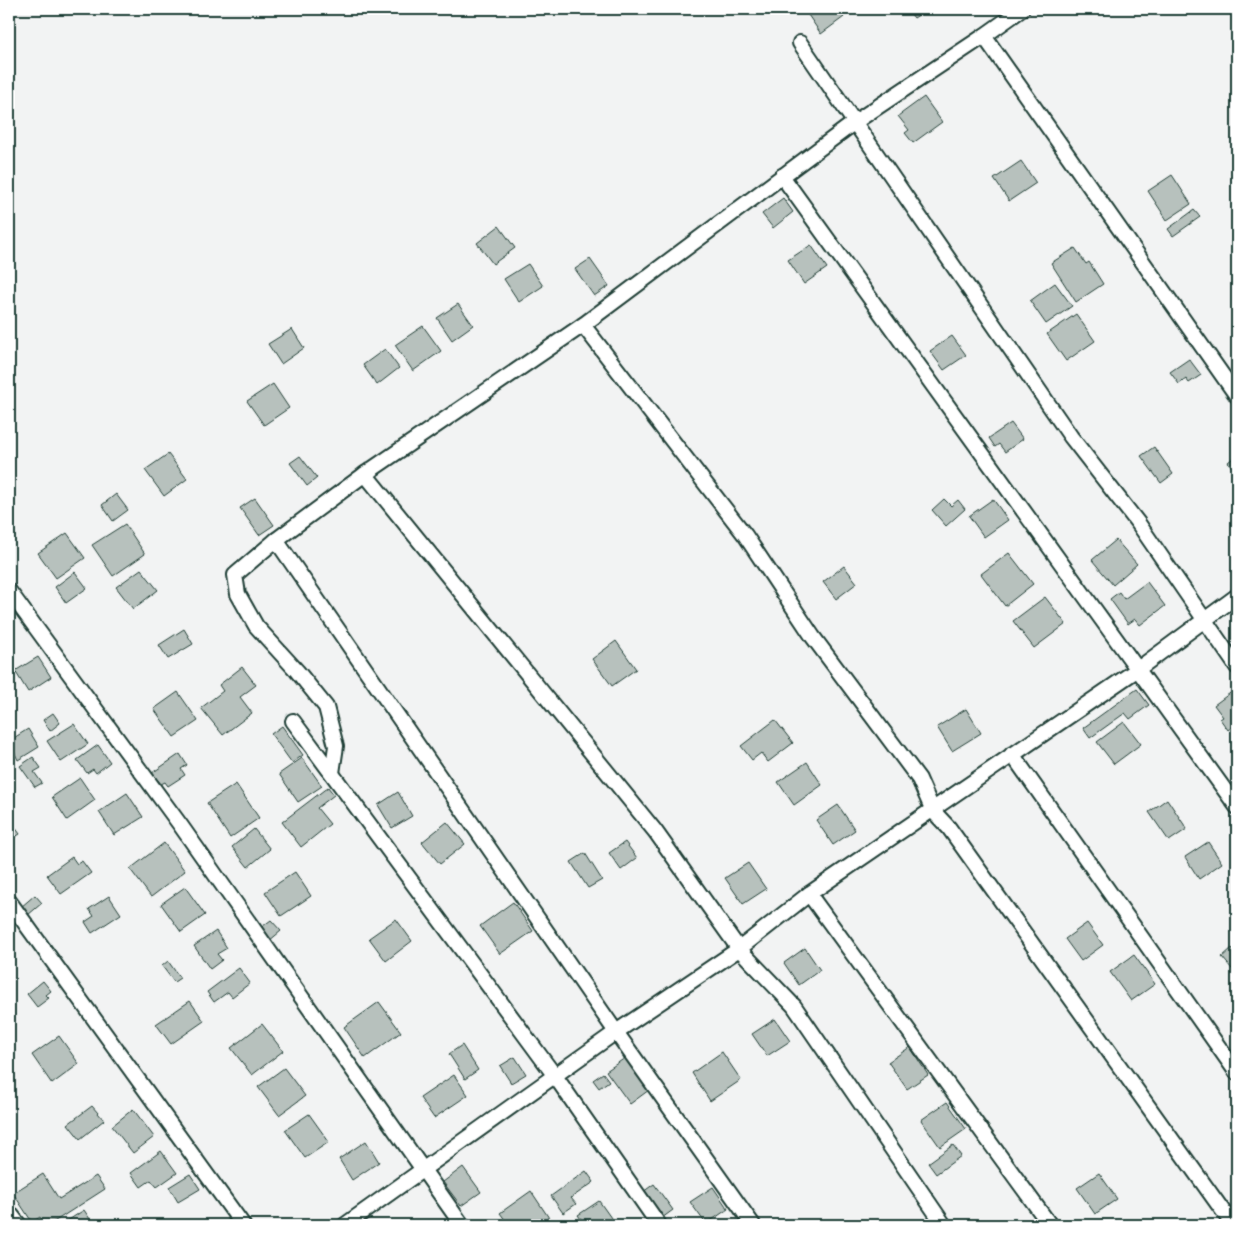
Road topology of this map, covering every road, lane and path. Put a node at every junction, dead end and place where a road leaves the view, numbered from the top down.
1 (1022, 9) edge
2 (984, 36) junction
3 (800, 43) dead end
4 (855, 122) junction
5 (782, 176) junction
6 (583, 325) junction
7 (1237, 396) edge
8 (365, 474) junction
9 (276, 540) junction
10 (9, 591) edge
11 (1237, 596) edge
12 (1204, 619) junction
13 (1237, 667) edge
14 (1138, 670) junction
15 (293, 721) dead end
16 (1012, 754) junction
17 (332, 773) junction
18 (1237, 808) edge
19 (933, 810) junction
20 (809, 894) junction
21 (9, 901) edge
22 (739, 949) junction
23 (616, 1032) junction
24 (1237, 1073) edge
25 (555, 1076) junction
26 (422, 1170) junction
27 (9, 1212) edge
28 (19, 1225) edge
29 (244, 1225) edge
30 (345, 1225) edge
31 (462, 1225) edge
32 (659, 1225) edge
33 (753, 1225) edge
34 (944, 1225) edge
35 (1050, 1225) edge
36 (1233, 1225) edge

1 - 2 street
2 - 4 street
2 - 7 street
3 - 4 street
4 - 5 street
4 - 12 street
5 - 6 street
5 - 14 street
6 - 8 street
6 - 19 street
8 - 9 street
8 - 22 street
9 - 17 street
9 - 23 street
10 - 26 street
11 - 12 street
12 - 13 street
12 - 14 street
14 - 16 street
14 - 18 street
15 - 17 street
16 - 19 street
16 - 24 street
17 - 25 street
19 - 20 street
19 - 36 street
20 - 22 street
20 - 35 street
21 - 29 street
22 - 23 street
22 - 34 street
23 - 25 street
23 - 33 street
25 - 26 street
25 - 32 street
26 - 30 street
26 - 31 street
27 - 28 street

